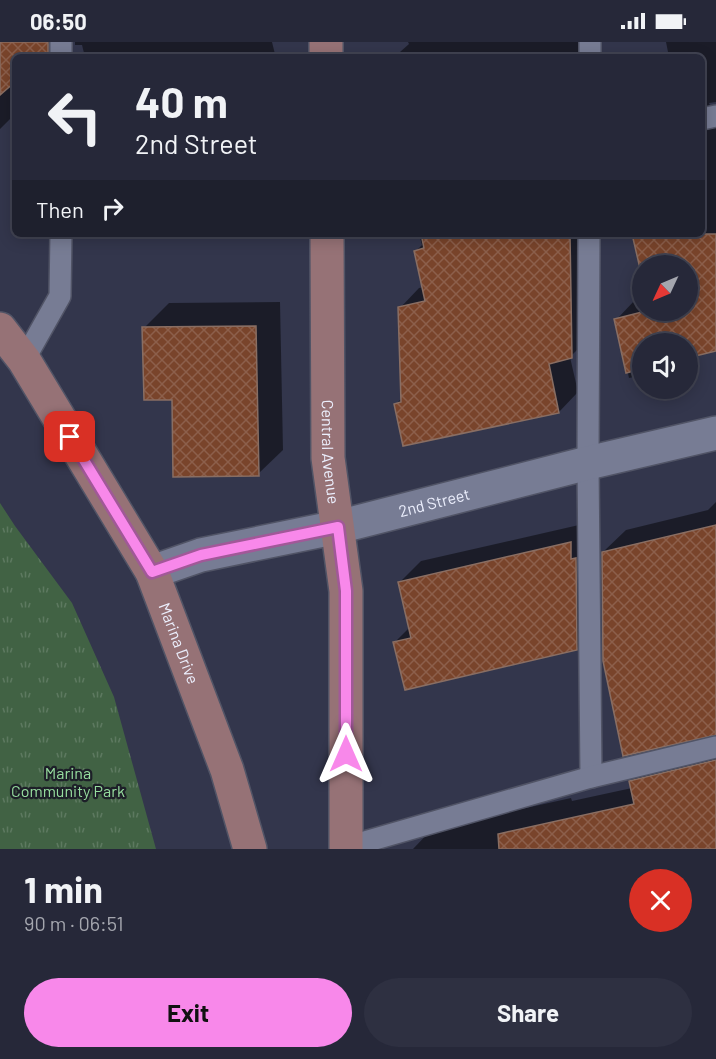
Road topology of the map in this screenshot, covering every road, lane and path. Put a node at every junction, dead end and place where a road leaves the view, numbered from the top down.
1 (61, 237) edge
2 (327, 237) edge
3 (589, 237) edge
4 (0, 329) edge
5 (24, 360) junction
6 (716, 433) edge
7 (588, 463) junction
8 (338, 527) junction
9 (152, 572) junction
10 (716, 747) edge
11 (591, 777) junction
12 (346, 848) edge
13 (250, 849) edge

1 - 5 lane
2 - 8 street, Central Avenue
3 - 7 lane
4 - 5 street, Marina Drive
5 - 9 street, Marina Drive
6 - 7 street, 2nd Street
7 - 8 street, 2nd Street
7 - 11 lane
8 - 9 street, 2nd Street
8 - 12 street, Central Avenue
9 - 13 street, Marina Drive
10 - 11 lane
11 - 12 lane

